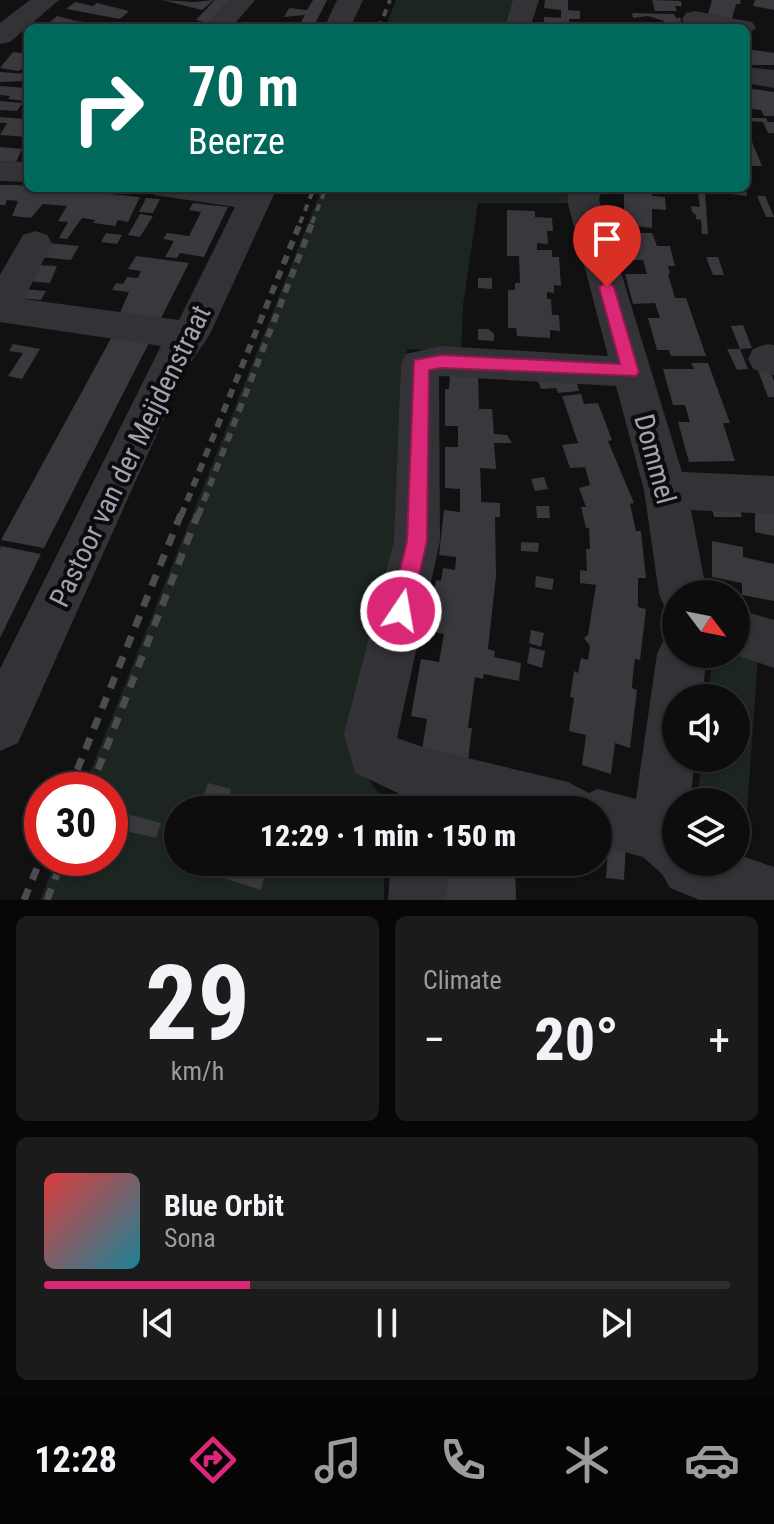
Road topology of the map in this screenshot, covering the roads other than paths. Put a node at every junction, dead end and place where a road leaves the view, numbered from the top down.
1 (46, 0) edge
2 (242, 0) edge
3 (350, 0) edge
4 (526, 0) edge
5 (697, 16) edge
6 (221, 23) dead end
7 (339, 24) edge
8 (518, 24) edge
9 (729, 24) edge
10 (750, 29) edge
11 (774, 34) edge
12 (0, 36) edge
13 (750, 76) edge
14 (774, 79) edge
15 (0, 171) edge
16 (24, 172) edge
17 (585, 192) edge
18 (258, 193) edge
19 (35, 243) dead end
20 (190, 336) junction
21 (630, 372) junction
22 (666, 490) junction
23 (774, 495) edge
24 (681, 580) edge
25 (750, 636) edge
26 (774, 644) edge
27 (0, 725) edge
28 (425, 792) edge
29 (457, 796) edge
30 (612, 823) edge
31 (662, 844) edge
32 (419, 876) edge
33 (714, 876) edge
34 (774, 896) edge
35 (417, 900) edge

1 - 12 street
2 - 6 street
3 - 7 street
4 - 8 street
5 - 9 street
10 - 11 street
13 - 14 street
15 - 16 street
17 - 21 street, Dommel
18 - 20 street, Pastoor van der Meijdenstraat
19 - 20 street
20 - 27 street, Pastoor van der Meijdenstraat
21 - 22 street, Dommel
21 - 28 street
22 - 23 street
22 - 24 street, Dommel
25 - 26 street
28 - 29 street
30 - 31 street
32 - 35 street
33 - 34 street

